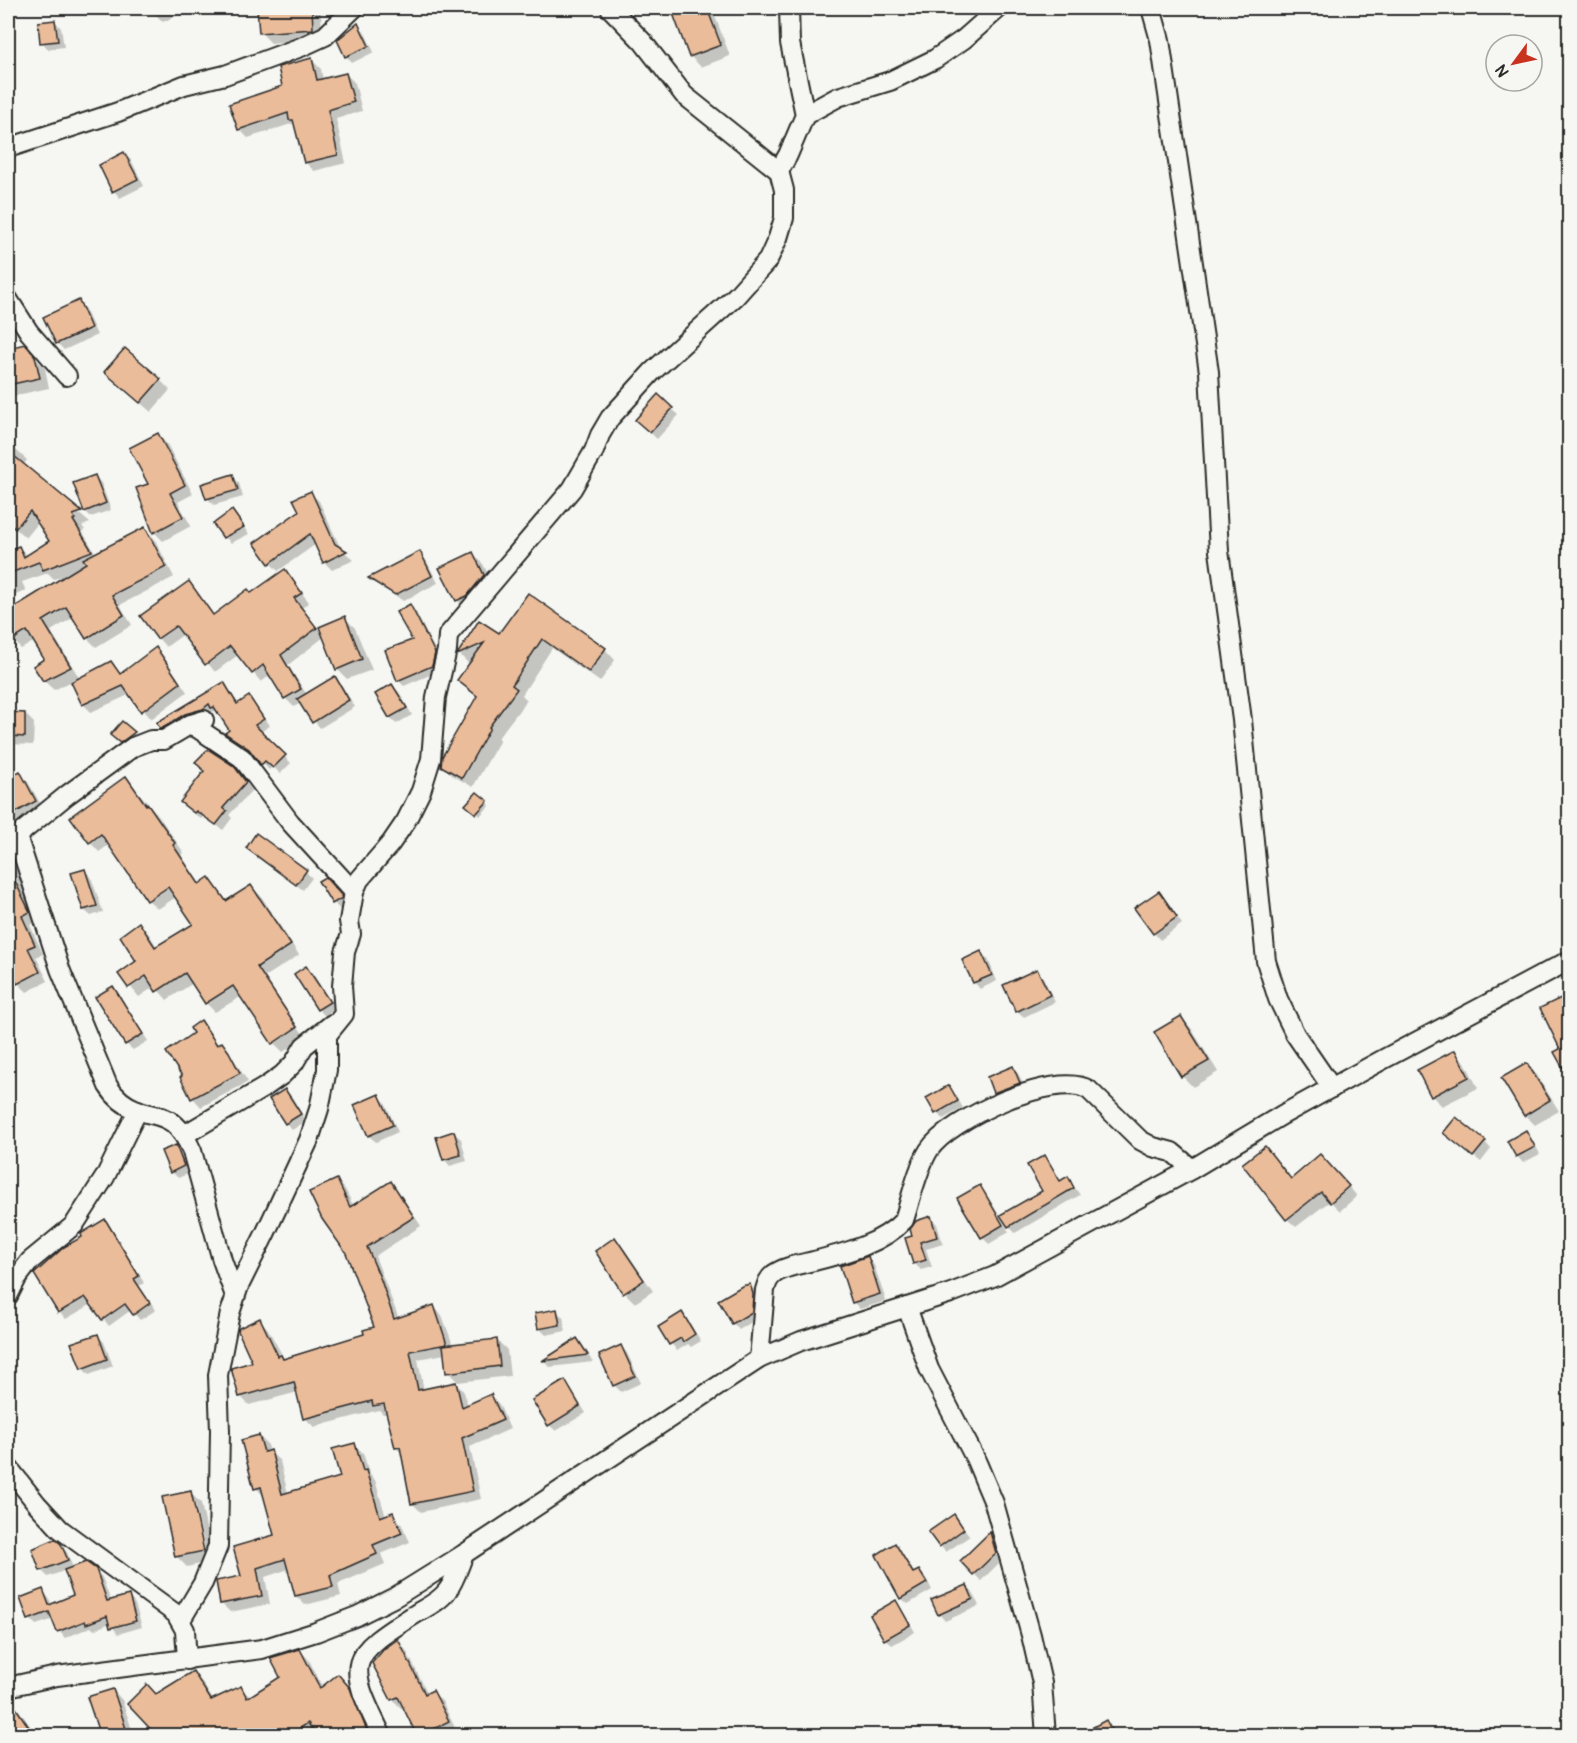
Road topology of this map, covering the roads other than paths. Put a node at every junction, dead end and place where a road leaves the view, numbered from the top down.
1 (354, 8) edge
2 (610, 8) edge
3 (789, 8) edge
4 (999, 8) edge
5 (1151, 8) edge
6 (805, 115) junction
7 (8, 148) edge
8 (779, 171) junction
9 (8, 299) edge
10 (67, 376) dead end
11 (350, 889) junction
12 (1569, 960) edge
13 (344, 1014) junction
14 (1332, 1088) junction
15 (138, 1110) junction
16 (184, 1135) junction
17 (1192, 1169) junction
18 (8, 1296) edge
19 (235, 1296) junction
20 (907, 1307) junction
21 (759, 1359) junction
22 (8, 1467) edge
23 (465, 1554) junction
24 (181, 1620) junction
25 (187, 1660) junction
26 (8, 1687) edge
27 (382, 1736) edge
28 (1046, 1736) edge

1 - 7 street
2 - 8 street
3 - 6 street
4 - 6 street
5 - 14 street
6 - 8 street
8 - 11 street
9 - 10 street
11 - 13 street
11 - 15 street
12 - 14 street
13 - 16 street
13 - 19 street
14 - 17 street
15 - 16 street
15 - 18 street
16 - 19 street
17 - 20 street
17 - 21 street
19 - 24 street
20 - 21 street
20 - 28 street
21 - 23 street
22 - 24 street
23 - 25 street
23 - 27 street
24 - 25 street
25 - 26 street

